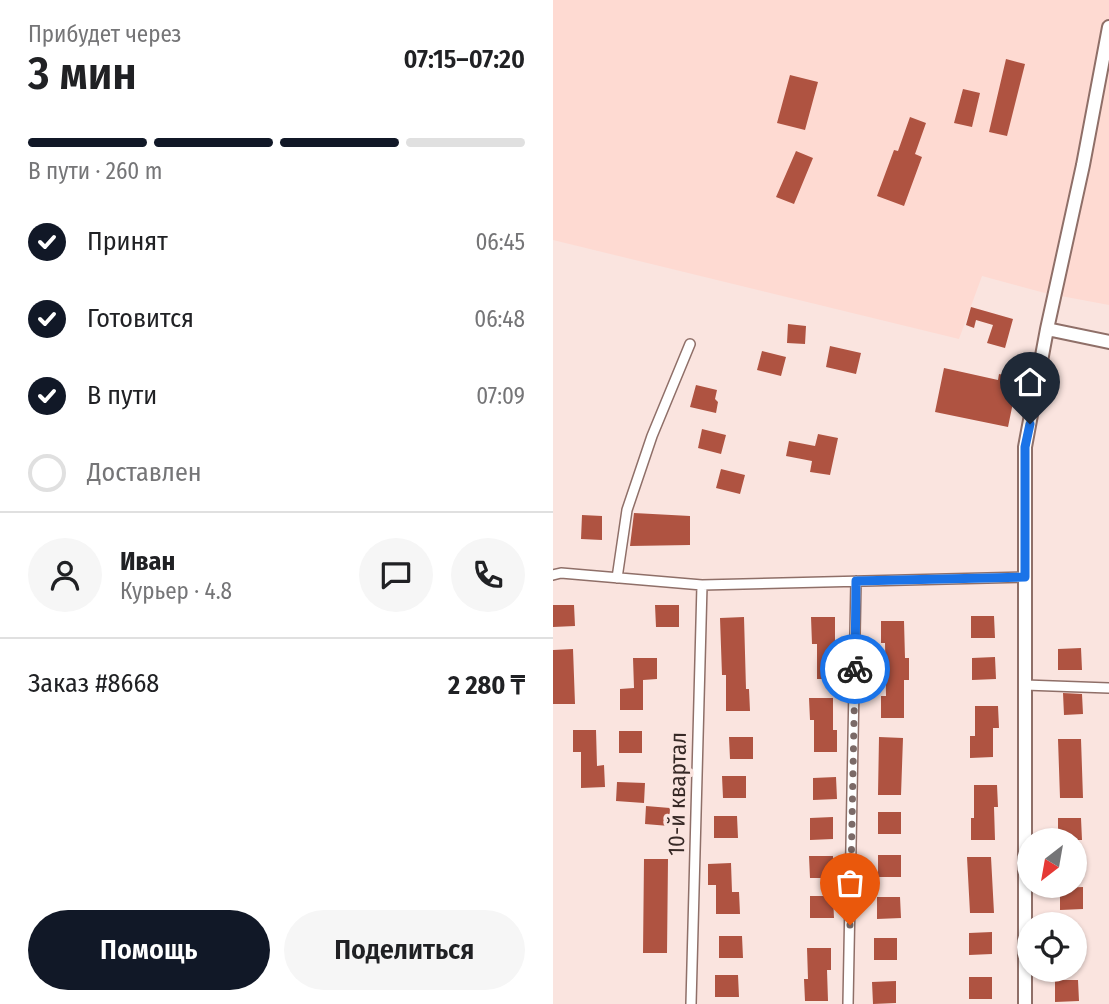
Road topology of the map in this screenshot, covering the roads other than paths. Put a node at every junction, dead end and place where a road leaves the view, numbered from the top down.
1 (1109, 27) edge
2 (1047, 328) junction
3 (1109, 342) edge
4 (690, 344) dead end
5 (553, 575) edge
6 (1025, 577) junction
7 (617, 578) junction
8 (856, 581) junction
9 (702, 585) junction
10 (1025, 685) junction
11 (1109, 688) edge
12 (691, 1004) edge
13 (848, 1004) edge
14 (1025, 1004) edge

1 - 2 street
2 - 3 street
2 - 6 street
4 - 7 street
5 - 7 street
6 - 8 street
6 - 10 street
7 - 9 street
8 - 9 street
8 - 13 street
9 - 12 street, 10-й квартал
10 - 11 street
10 - 14 street

